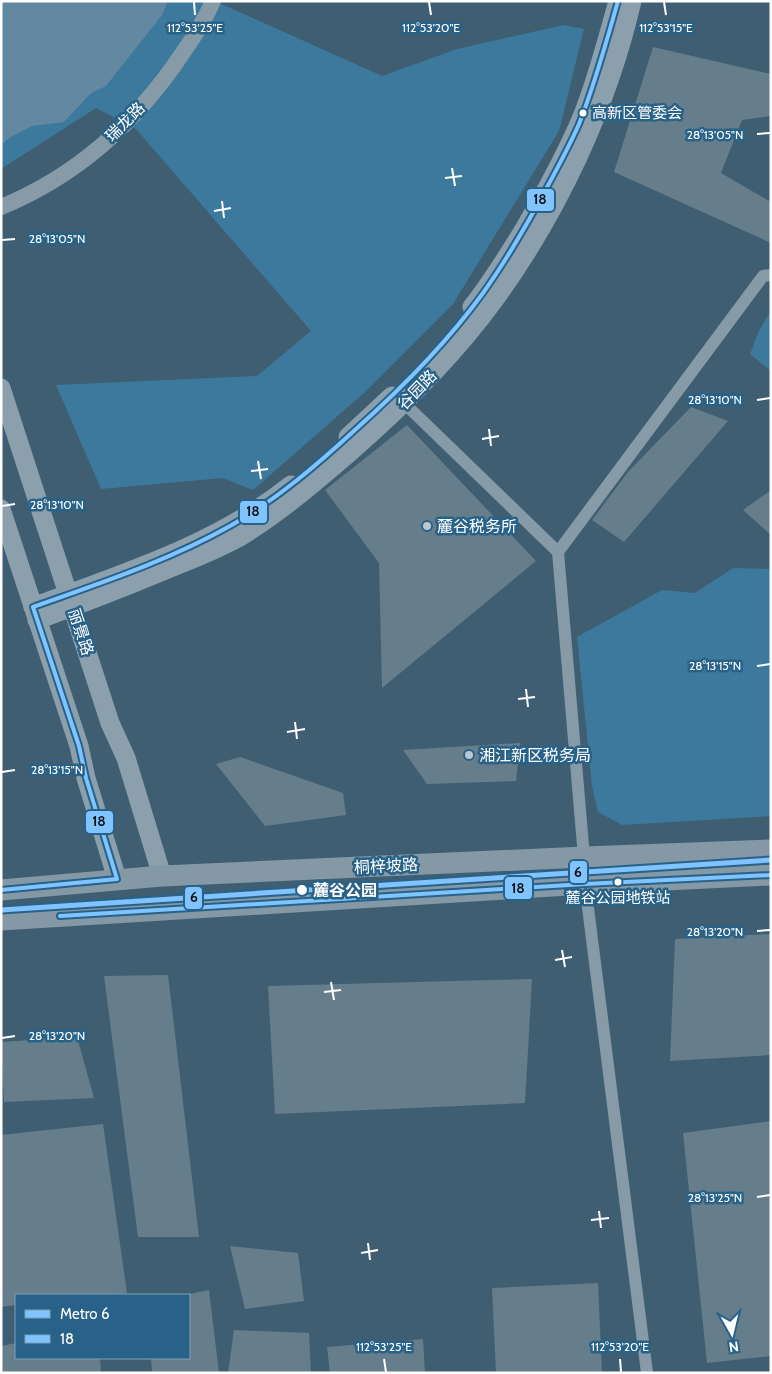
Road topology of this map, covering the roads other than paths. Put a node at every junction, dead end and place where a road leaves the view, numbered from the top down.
1 (205, 1) edge
2 (213, 1) edge
3 (618, 1) edge
4 (632, 1) edge
5 (1, 199) edge
6 (1, 207) edge
7 (771, 275) edge
8 (1, 388) edge
9 (404, 403) junction
10 (1, 509) edge
11 (558, 552) junction
12 (70, 601) junction
13 (35, 614) junction
14 (771, 850) edge
15 (584, 857) junction
16 (771, 875) edge
17 (162, 876) junction
18 (117, 879) junction
19 (585, 884) junction
20 (1, 890) edge
21 (1, 920) edge
22 (647, 1373) edge

1 - 5 street, 瑞龙路
2 - 6 street, 瑞龙路
3 - 12 main road, 谷园路
4 - 9 main road, 谷园路
7 - 11 street
8 - 12 main road, 丽景路
9 - 11 street
9 - 12 main road, 谷园路
10 - 13 main road
11 - 15 street
12 - 13 main road, 谷园路
12 - 17 main road, 丽景路
13 - 18 main road
14 - 15 main road, 桐梓坡路
15 - 17 main road, 桐梓坡路
15 - 19 street
16 - 19 main road, 桐梓坡路
17 - 18 main road, 桐梓坡路
18 - 20 main road, 桐梓坡路
19 - 21 main road, 桐梓坡路
19 - 22 street

